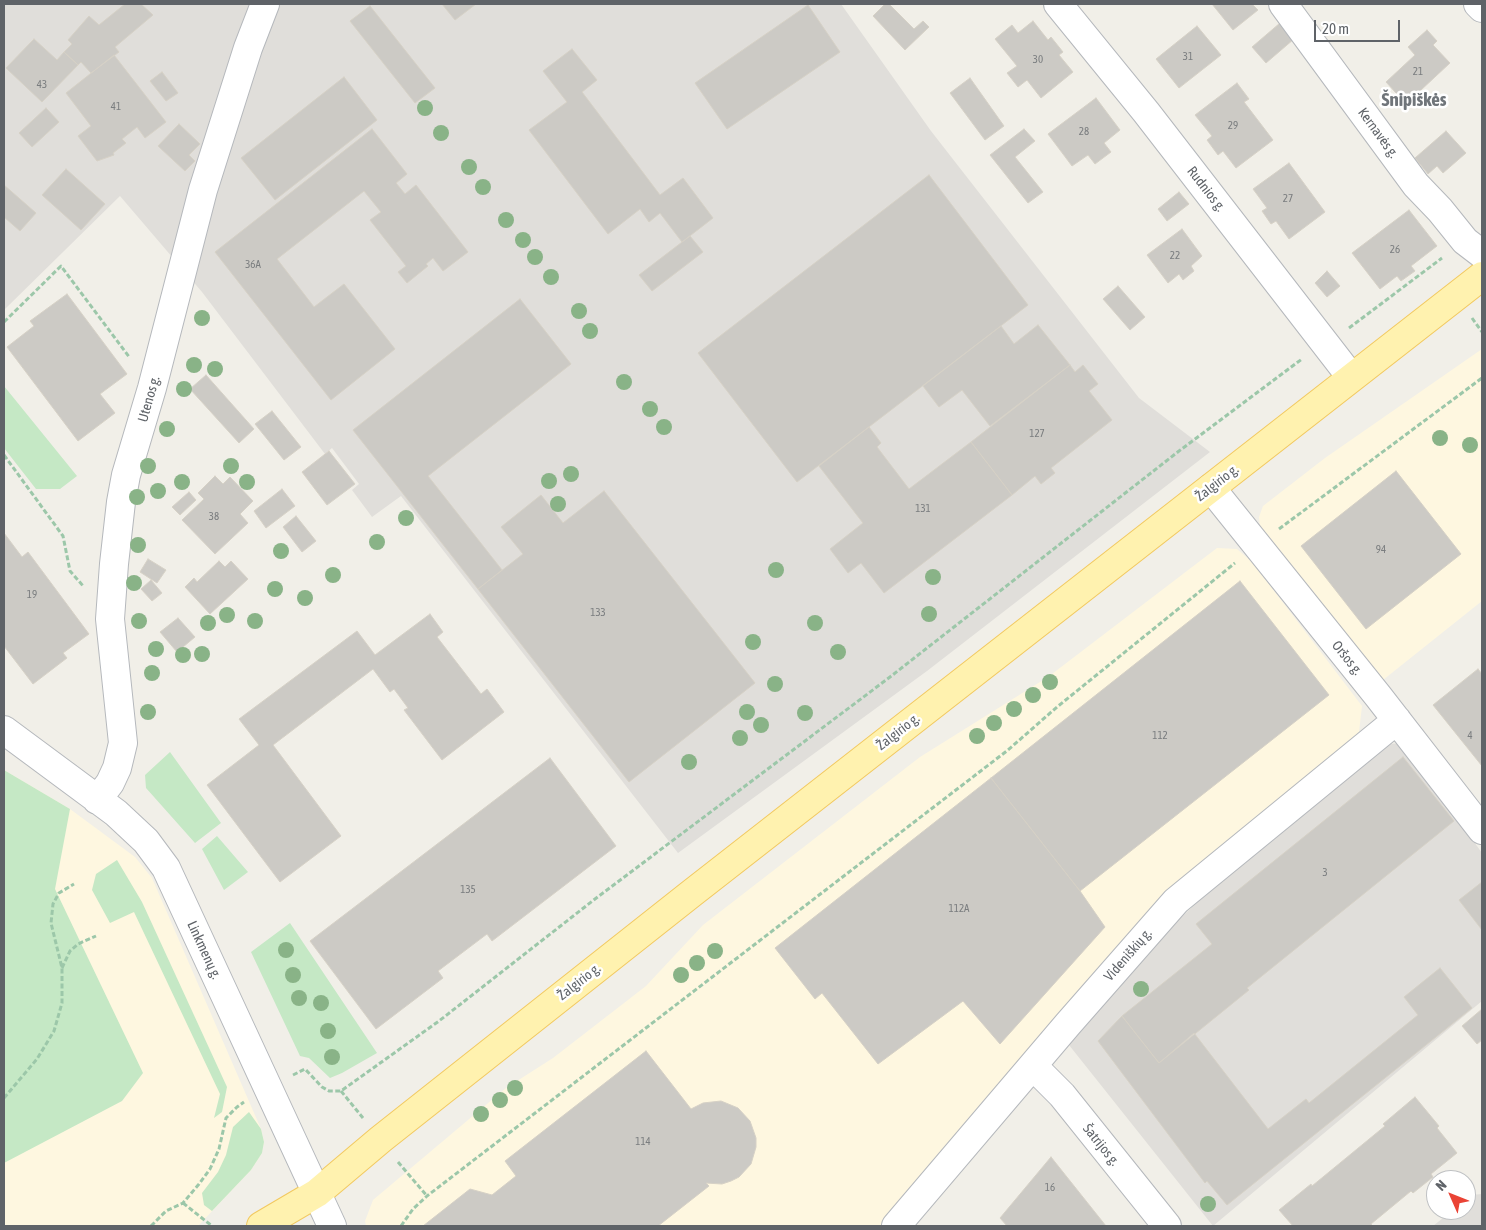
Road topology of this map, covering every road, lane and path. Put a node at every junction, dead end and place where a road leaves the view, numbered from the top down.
1 (265, 4) edge
2 (1058, 4) edge
3 (1283, 4) edge
4 (1478, 4) edge
5 (1482, 8) edge
6 (1473, 248) edge
7 (1482, 276) edge
8 (4, 322) edge
9 (1324, 342) junction
10 (1351, 377) junction
11 (1482, 378) edge
12 (152, 388) junction
13 (4, 455) edge
14 (1211, 488) junction
15 (1256, 546) junction
16 (110, 619) junction
17 (1397, 720) junction
18 (4, 730) edge
19 (98, 800) junction
20 (1482, 830) edge
21 (74, 884) dead end
22 (96, 936) dead end
23 (62, 968) junction
24 (1033, 1066) junction
25 (268, 1087) junction
26 (4, 1098) edge
27 (406, 1172) dead end
28 (317, 1193) junction
29 (427, 1196) junction
30 (183, 1204) junction
31 (150, 1226) edge
32 (212, 1226) edge
33 (261, 1226) edge
34 (297, 1226) edge
35 (332, 1226) edge
36 (401, 1226) edge
37 (896, 1226) edge
38 (1167, 1226) edge

1 - 12 street, Utenos g.
2 - 9 street, Rudnios g.
3 - 6 street, Kernavės g.
4 - 5 street
6 - 9 path
7 - 10 main road, Žalgirio g.
8 - 12 path
9 - 10 street, Rudnios g.
9 - 25 path
10 - 14 main road, Žalgirio g.
11 - 15 path
12 - 16 street, Utenos g.
13 - 16 path
14 - 15 street, Oršos g.
14 - 28 main road, Žalgirio g.
15 - 17 street, Oršos g.
15 - 29 path
16 - 19 street, Utenos g.
17 - 20 street, Oršos g.
17 - 24 street, Videniškių g.
18 - 19 street, Linkmenų g.
19 - 25 street, Linkmenų g.
21 - 23 path
22 - 23 path
23 - 26 path
24 - 37 street, Videniškių g.
24 - 38 street, Šatrijos g.
25 - 28 street, Linkmenų g.
25 - 30 path
27 - 29 path
28 - 33 main road, Žalgirio g.
28 - 34 main road, Žalgirio g.
28 - 35 street, Linkmenų g.
29 - 36 path
30 - 31 path
30 - 32 path

